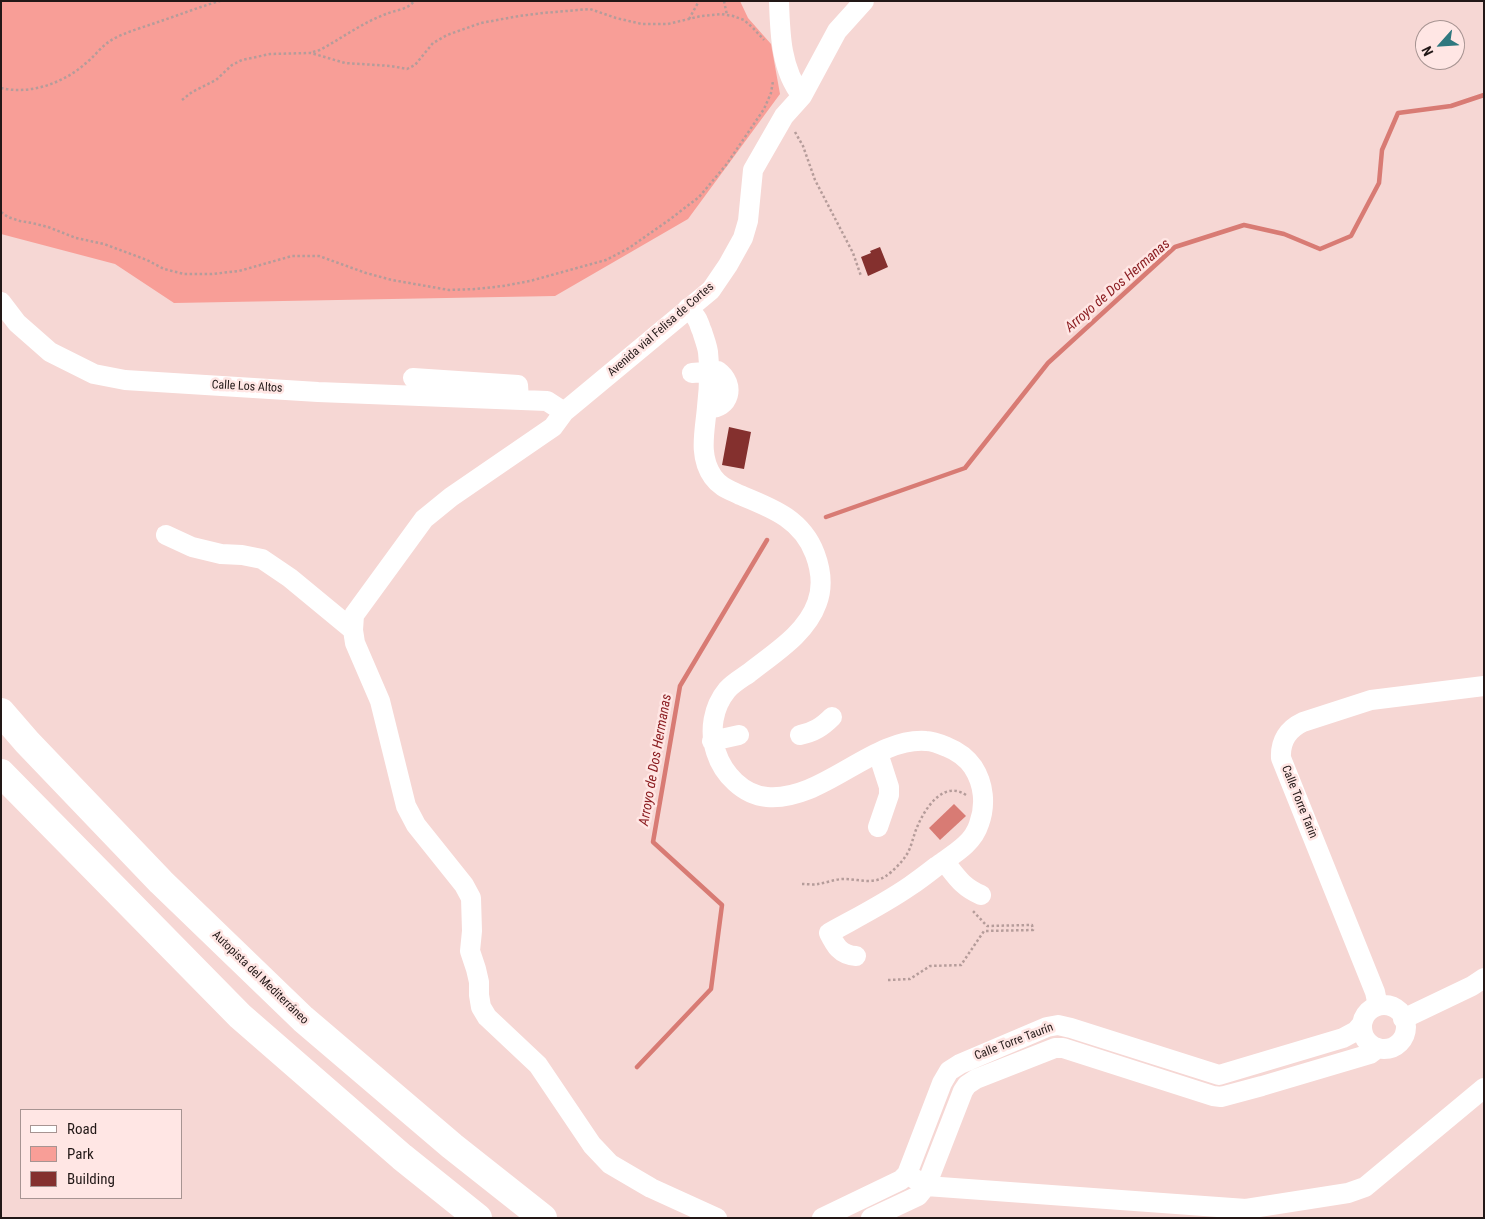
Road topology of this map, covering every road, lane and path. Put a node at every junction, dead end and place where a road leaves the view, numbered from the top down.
1 (220, 1) edge
2 (414, 1) edge
3 (699, 1) edge
4 (724, 1) edge
5 (779, 1) edge
6 (864, 1) edge
7 (727, 15) junction
8 (689, 19) junction
9 (767, 45) dead end
10 (312, 53) junction
11 (774, 75) dead end
12 (1, 88) edge
13 (802, 96) junction
14 (182, 100) dead end
15 (784, 116) junction
16 (1, 212) edge
17 (861, 276) dead end
18 (1, 302) edge
19 (688, 308) junction
20 (413, 378) dead end
21 (519, 400) junction
22 (564, 412) junction
23 (166, 535) dead end
24 (353, 630) junction
25 (1484, 686) edge
26 (1, 712) edge
27 (832, 717) dead end
28 (740, 735) dead end
29 (800, 735) dead end
30 (712, 741) junction
31 (878, 753) junction
32 (1, 773) edge
33 (985, 805) junction
34 (878, 827) dead end
35 (944, 861) junction
36 (802, 884) dead end
37 (974, 900) joint
38 (856, 956) dead end
39 (1484, 978) edge
40 (888, 980) dead end
41 (1378, 1006) junction
42 (1403, 1019) junction
43 (1362, 1024) junction
44 (1378, 1048) junction
45 (1484, 1088) edge
46 (907, 1174) junction
47 (926, 1186) junction
48 (478, 1218) edge
49 (544, 1218) edge
50 (717, 1218) edge
51 (822, 1218) edge
52 (871, 1218) edge

1 - 12 path
2 - 10 path
3 - 8 path
4 - 7 path
5 - 13 street
6 - 13 street, Avenida vial Felisa de Cortes
7 - 8 path
7 - 9 path
8 - 10 path
10 - 14 path
11 - 16 path
13 - 15 street, Avenida vial Felisa de Cortes
15 - 17 path
15 - 19 street, Avenida vial Felisa de Cortes
18 - 21 street, Calle Los Altos
19 - 22 street, Avenida vial Felisa de Cortes
19 - 30 street
20 - 21 street
21 - 22 street, Calle Los Altos
22 - 24 street, Avenida vial Felisa de Cortes
23 - 24 street
24 - 50 street
25 - 41 street, Calle Torre Tarin
26 - 49 highway, Autopista del Mediterráneo
27 - 29 street
28 - 30 street
30 - 31 street
31 - 33 street
31 - 34 street
32 - 48 highway
33 - 35 street
33 - 36 path
35 - 37 street
35 - 38 street
37 - 40 path
39 - 42 street
41 - 42 street
41 - 43 street
42 - 44 street
43 - 44 street
43 - 46 street, Calle Torre Taurín
44 - 47 street, Calle Torre Taurín
45 - 47 street
46 - 47 street
46 - 51 street
47 - 52 street, Calle Torre Taurín

